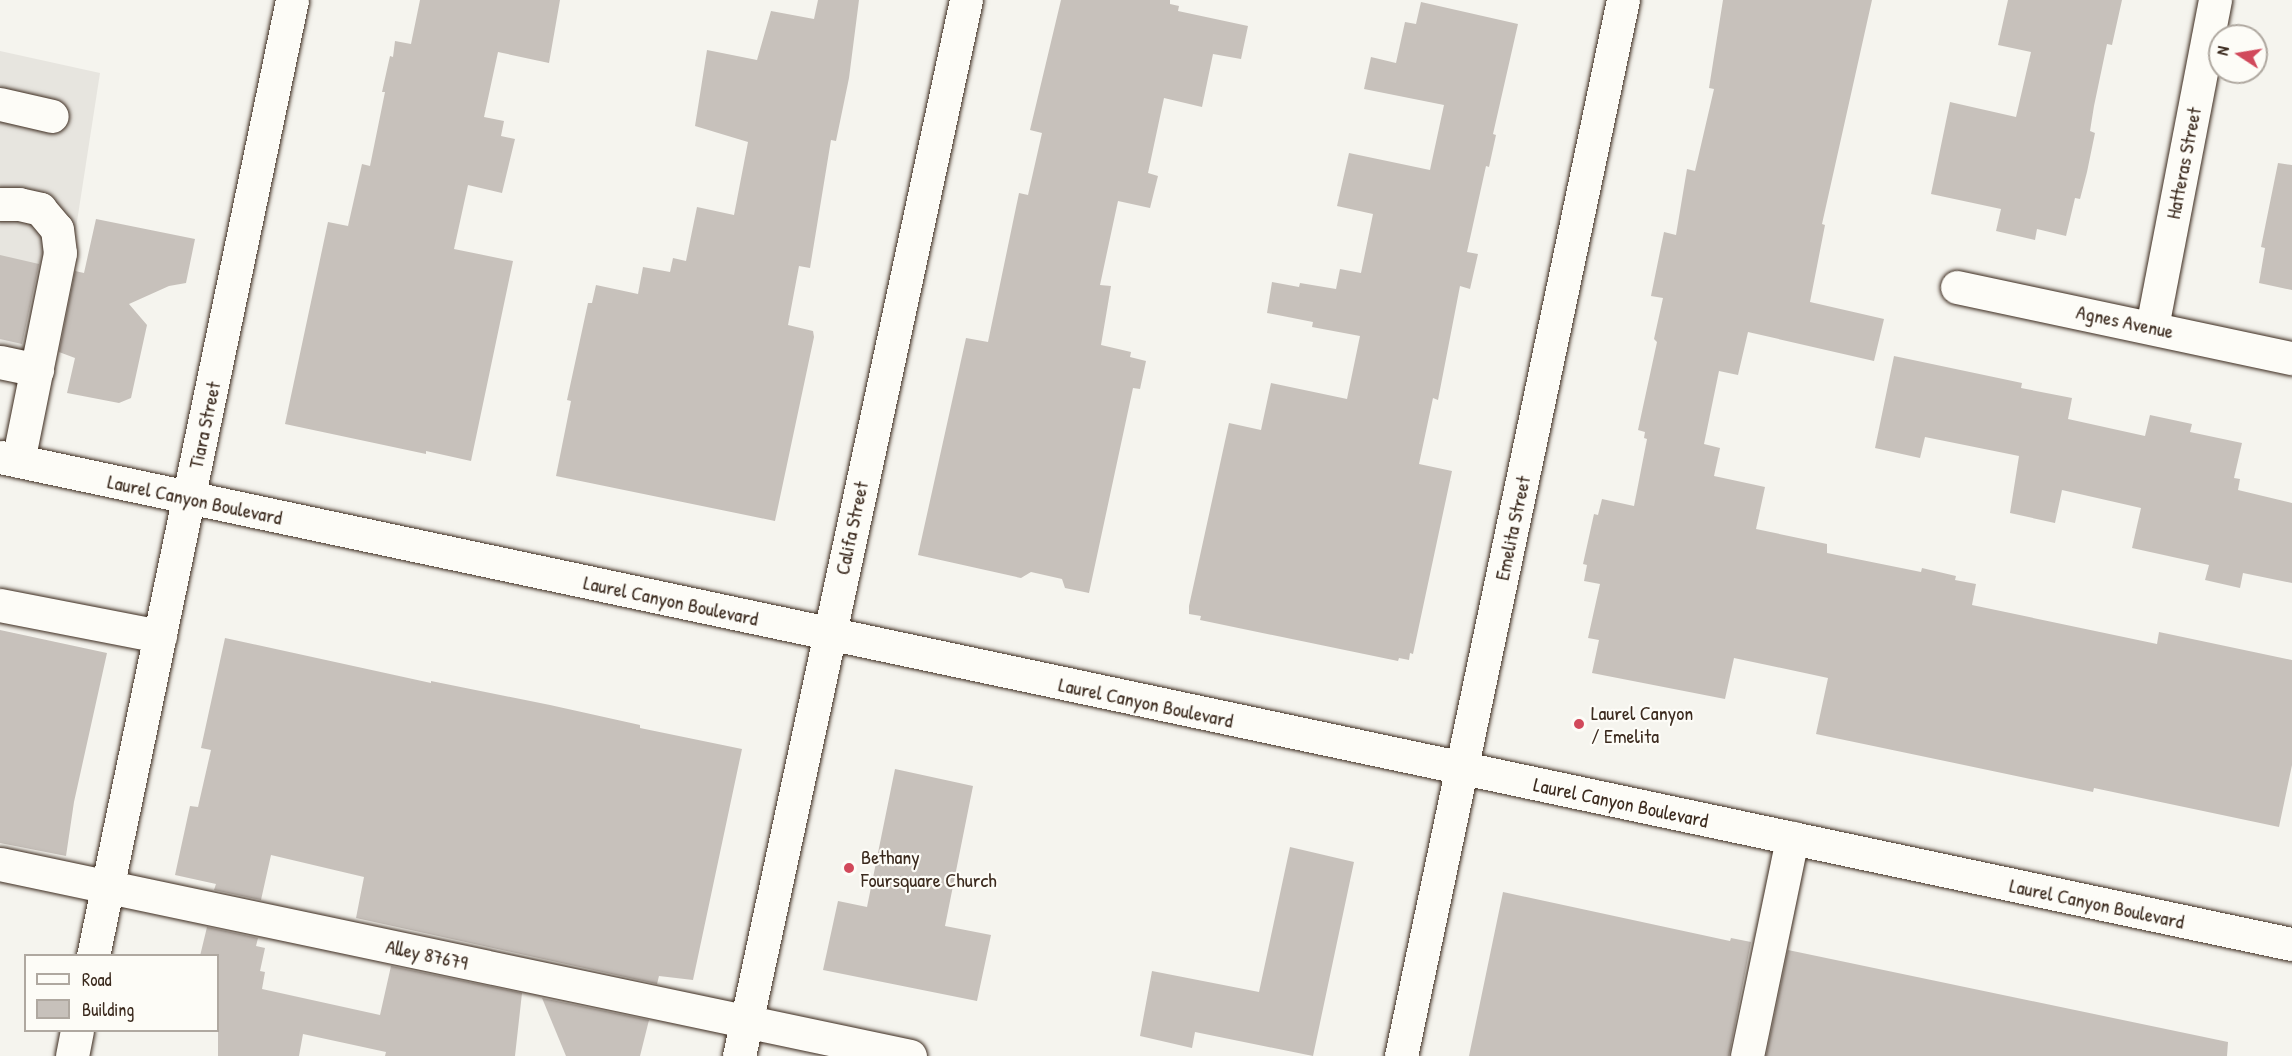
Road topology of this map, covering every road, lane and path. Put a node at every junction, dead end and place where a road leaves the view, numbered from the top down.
1 (292, 0) edge
2 (966, 0) edge
3 (1623, 0) edge
4 (2215, 0) edge
5 (0, 104) edge
6 (52, 116) dead end
7 (6, 201) edge
8 (1957, 287) dead end
9 (2152, 327) junction
10 (2292, 358) edge
11 (0, 362) edge
12 (37, 370) junction
13 (9, 459) edge
14 (189, 498) junction
15 (0, 605) edge
16 (828, 634) junction
17 (160, 636) junction
18 (1461, 768) junction
19 (1792, 838) junction
20 (0, 864) edge
21 (107, 887) junction
22 (2292, 944) edge
23 (93, 954) edge
24 (747, 1022) junction
25 (77, 1032) edge
26 (72, 1056) edge
27 (739, 1056) edge
28 (910, 1056) edge
29 (1401, 1056) edge
30 (1747, 1056) edge

1 - 14 street, Tiara Street
2 - 16 street, Califa Street
3 - 18 street, Emelita Street
4 - 9 street, Hatteras Street
5 - 6 street
7 - 12 street
8 - 9 street, Agnes Avenue
9 - 10 street, Agnes Avenue
11 - 12 street
12 - 13 street
13 - 14 street, Laurel Canyon Boulevard
14 - 16 street, Laurel Canyon Boulevard
14 - 17 street, Tiara Street
15 - 17 street
16 - 18 street, Laurel Canyon Boulevard
16 - 24 street, Califa Street
17 - 21 street, Tiara Street
18 - 19 street, Laurel Canyon Boulevard
18 - 29 street, Emelita Street
19 - 22 street, Laurel Canyon Boulevard
19 - 30 street
20 - 21 street, Alley 87679
21 - 23 street, Tiara Street
21 - 24 street, Alley 87679
24 - 27 street, Califa Street
24 - 28 street, Alley 87679
25 - 26 street

